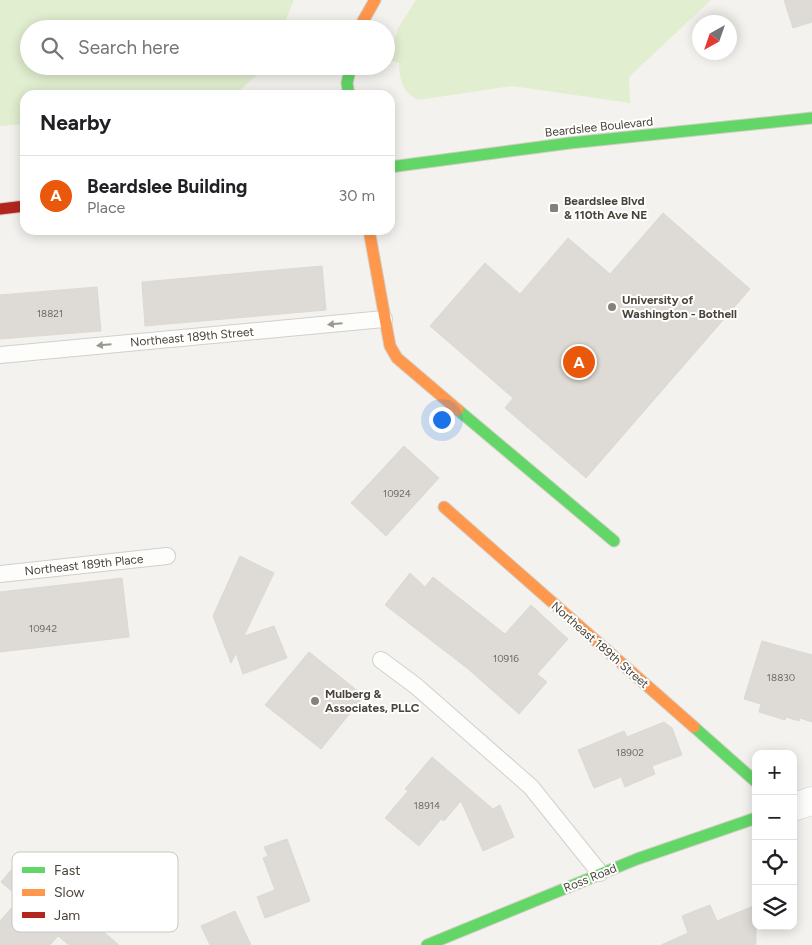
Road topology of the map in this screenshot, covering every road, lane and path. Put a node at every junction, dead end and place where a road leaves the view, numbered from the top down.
1 (375, 0) edge
2 (364, 20) edge
3 (349, 75) edge
4 (348, 90) edge
5 (812, 118) edge
6 (395, 165) edge
7 (20, 207) edge
8 (0, 209) edge
9 (370, 235) edge
10 (384, 319) junction
11 (0, 355) edge
12 (444, 507) dead end
13 (614, 541) dead end
14 (168, 556) dead end
15 (0, 574) edge
16 (381, 660) dead end
17 (752, 778) edge
18 (812, 801) edge
19 (797, 806) edge
20 (752, 819) edge
21 (600, 873) junction
22 (427, 945) edge

1 - 2 street
3 - 4 street
5 - 6 street, Beardslee Boulevard
7 - 8 street
9 - 10 street
10 -> 11 lane, Northeast 189th Street
10 - 13 street
12 - 17 street, Northeast 189th Street
14 - 15 lane, Northeast 189th Place
16 - 21 lane
18 - 19 street
20 - 21 street, Ross Road
21 - 22 street, Ross Road

